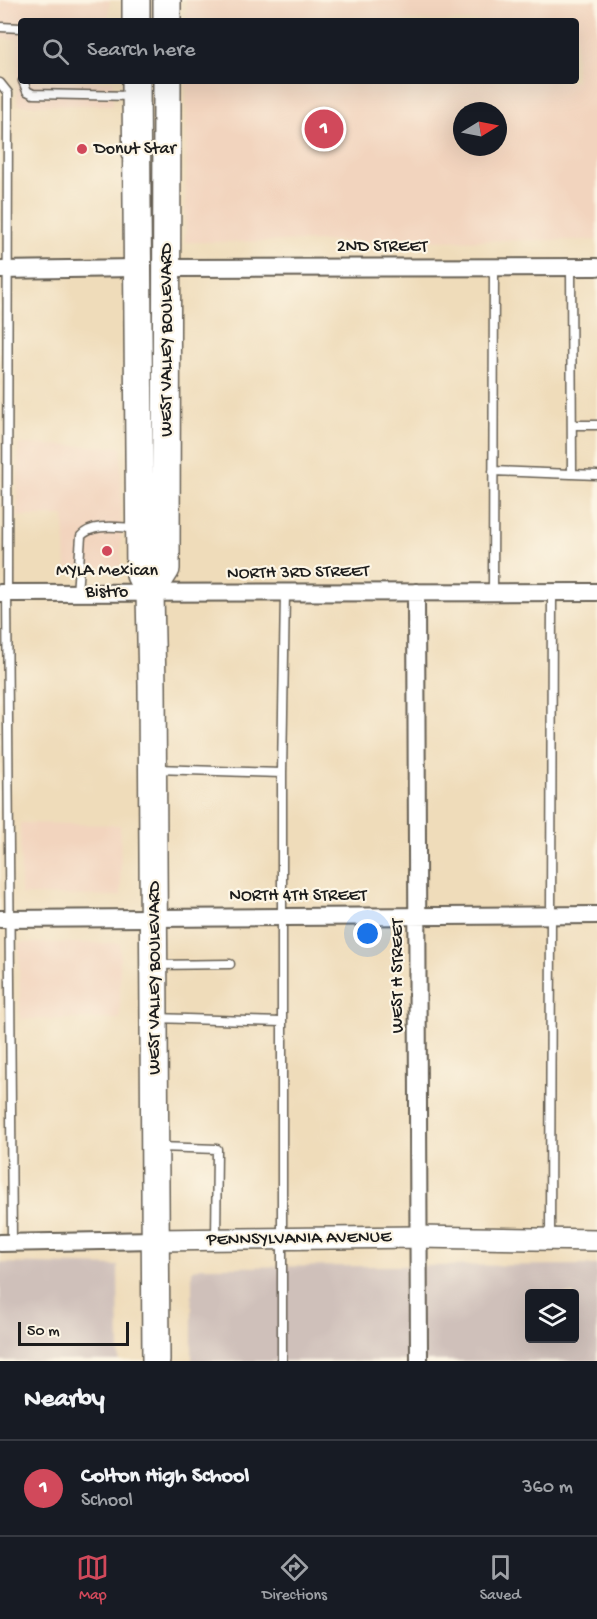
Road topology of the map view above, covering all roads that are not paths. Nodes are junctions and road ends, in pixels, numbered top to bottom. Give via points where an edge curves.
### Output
1 (136, 0) edge
2 (167, 0) edge
3 (136, 18) edge
4 (167, 18) edge
5 (0, 27) edge
6 (18, 28) edge
7 (0, 83) edge
8 (24, 84) edge
9 (167, 84) edge
10 (136, 88) edge
11 (494, 267) junction
12 (571, 267) junction
13 (597, 267) edge
14 (136, 268) junction
15 (167, 268) junction
16 (4, 270) edge
17 (572, 425) junction
18 (597, 425) edge
19 (493, 471) junction
20 (572, 474) junction
21 (597, 475) edge
22 (141, 528) junction
23 (416, 592) junction
24 (493, 592) junction
25 (552, 592) junction
26 (597, 592) edge
27 (4, 593) edge
28 (285, 593) junction
29 (77, 594) junction
30 (150, 594) junction
31 (153, 769) junction
32 (282, 773) junction
33 (282, 915) junction
34 (418, 915) junction
35 (553, 915) junction
36 (597, 915) edge
37 (155, 916) junction
38 (5, 919) edge
39 (230, 964) dead end
40 (155, 965) junction
41 (156, 1018) junction
42 (282, 1022) junction
43 (156, 1147) junction
44 (418, 1237) junction
45 (283, 1239) junction
46 (550, 1239) junction
47 (155, 1240) junction
48 (216, 1240) junction
49 (597, 1240) edge
50 (6, 1242) edge
51 (156, 1361) edge
52 (282, 1361) edge
53 (418, 1361) edge

1 - 3 main road
2 - 4 main road
5 - 6 lane
7 - 16 lane via 8,93
8 - 10 lane via 33,94
9 - 15 main road, WEST VALLEY BOULEVARD
10 - 14 main road, WEST VALLEY BOULEVARD
11 - 12 street, 2ND STREET
11 - 15 street, 2ND STREET
11 - 19 lane
12 - 13 street, 2ND STREET
12 - 17 lane
14 - 16 street
14 - 22 main road, WEST VALLEY BOULEVARD
15 - 30 main road, WEST VALLEY BOULEVARD via 166,568
16 - 27 lane
17 - 18 lane
17 - 20 lane
19 - 20 lane
19 - 24 lane
20 - 21 lane
22 - 29 lane via 96,528 84,532
22 - 30 main road, WEST VALLEY BOULEVARD via 141,575
23 - 24 street, NORTH 3RD STREET
23 - 28 street, NORTH 3RD STREET
23 - 34 street, WEST H STREET
24 - 25 street, NORTH 3RD STREET
25 - 26 street, NORTH 3RD STREET
25 - 35 lane
27 - 29 street, NORTH 3RD STREET
27 - 38 lane
28 - 30 street, NORTH 3RD STREET
28 - 32 lane
29 - 30 street, NORTH 3RD STREET
30 - 31 main road, WEST VALLEY BOULEVARD
31 - 32 lane
31 - 37 main road, WEST VALLEY BOULEVARD
32 - 33 lane
33 - 34 street, NORTH 4TH STREET
33 - 37 street, NORTH 4TH STREET
33 - 42 lane
34 - 35 street, NORTH 4TH STREET
34 - 44 street, WEST H STREET
35 - 36 street, NORTH 4TH STREET
35 - 46 lane
37 - 38 street, NORTH 4TH STREET
37 - 40 main road, WEST VALLEY BOULEVARD
38 - 50 lane
39 - 40 lane
40 - 41 main road, WEST VALLEY BOULEVARD
41 - 42 lane
41 - 43 main road, WEST VALLEY BOULEVARD
42 - 45 lane
43 - 47 main road, WEST VALLEY BOULEVARD
43 - 48 lane via 217,1149
44 - 45 street, PENNSYLVANIA AVENUE
44 - 46 street, PENNSYLVANIA AVENUE
44 - 53 street, WEST H STREET
45 - 48 street, PENNSYLVANIA AVENUE
45 - 52 lane
46 - 49 street, PENNSYLVANIA AVENUE
47 - 48 street, PENNSYLVANIA AVENUE
47 - 50 street, PENNSYLVANIA AVENUE
47 - 51 main road, WEST VALLEY BOULEVARD

